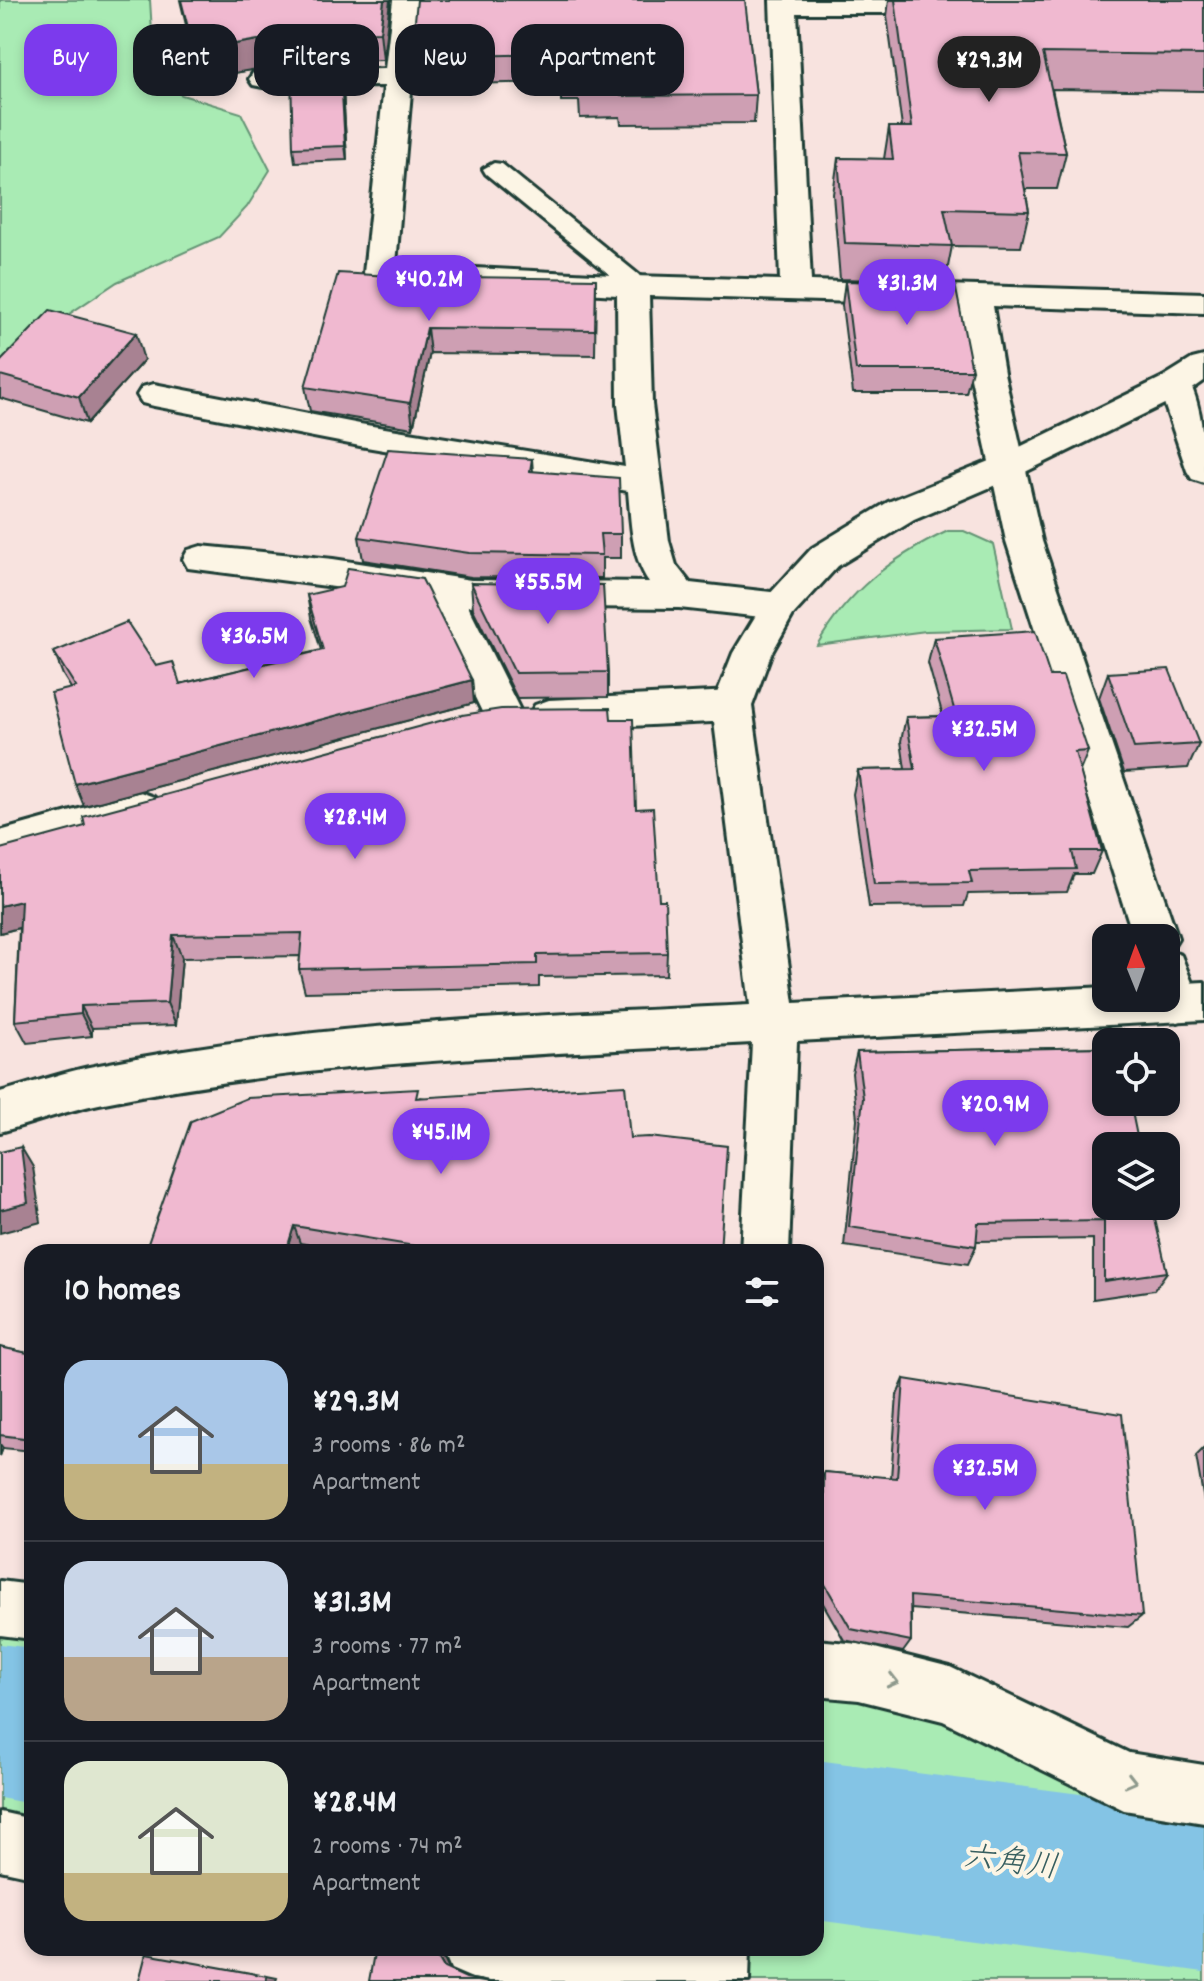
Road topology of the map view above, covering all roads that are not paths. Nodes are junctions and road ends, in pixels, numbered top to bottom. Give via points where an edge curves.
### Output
1 (406, 0) edge
2 (940, 0) edge
3 (784, 2) edge
4 (404, 24) edge
5 (397, 96) edge
6 (494, 169) dead end
7 (633, 286) junction
8 (796, 290) junction
9 (975, 296) junction
10 (1204, 303) edge
11 (1190, 376) edge
12 (154, 395) dead end
13 (1007, 467) junction
14 (1204, 471) edge
15 (643, 482) junction
16 (201, 559) dead end
17 (441, 589) junction
18 (679, 595) junction
19 (780, 606) junction
20 (732, 706) junction
21 (503, 716) junction
22 (464, 722) edge
23 (173, 799) edge
24 (0, 847) edge
25 (1151, 924) edge
26 (1183, 991) edge
27 (775, 1024) junction
28 (0, 1112) edge
29 (765, 1244) edge
30 (0, 1608) edge
31 (24, 1611) edge
32 (824, 1669) edge
33 (1204, 1794) edge
34 (0, 1841) edge
35 (24, 1846) edge
36 (528, 1956) edge
37 (720, 1956) edge
38 (701, 1981) edge
39 (718, 1981) edge

1 - 4 street
2 - 3 street via 941,5
3 - 8 street
5 - 7 street via 380,273
6 - 7 lane
7 - 8 street
7 - 15 street via 635,404
8 - 9 street
9 - 10 street
9 - 13 street
11 - 13 street
11 - 14 street
12 - 15 street
13 - 19 street via 901,511 849,541 825,557
13 - 25 street via 1024,541
15 - 18 street via 659,568
16 - 17 street
17 - 18 street
17 - 21 street
18 - 19 street
19 - 20 street via 752,653
20 - 21 street
20 - 27 street
21 - 22 street
23 - 24 street
26 - 27 street
27 - 28 street via 386,1043 96,1085
27 - 29 street
30 - 31 street
32 -> 33 street via 950,1695 1124,1781
34 - 35 street
36 - 38 street
37 - 39 street

